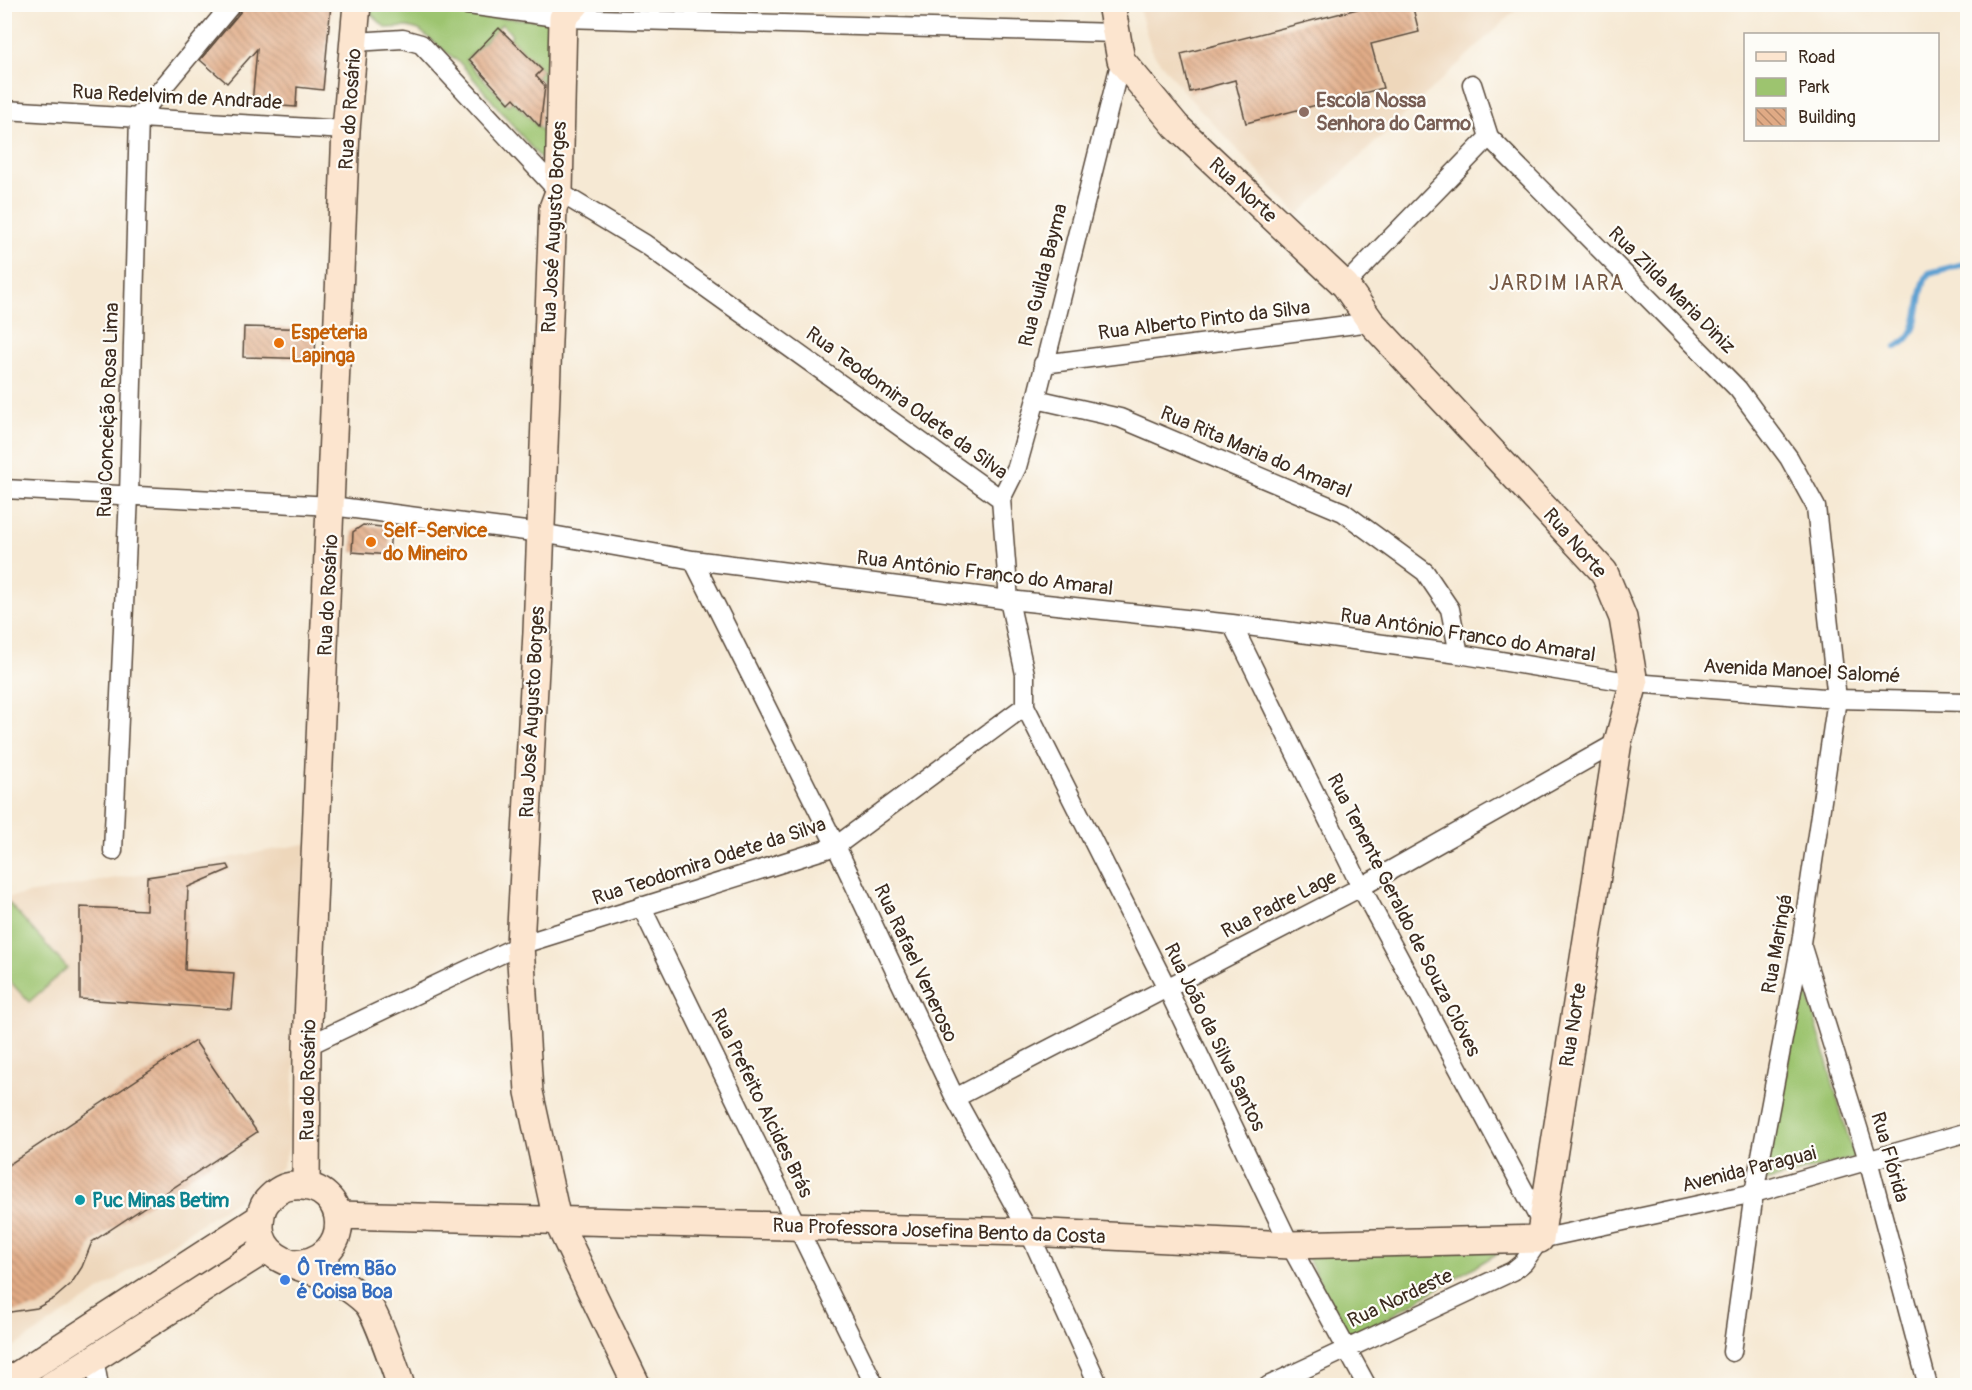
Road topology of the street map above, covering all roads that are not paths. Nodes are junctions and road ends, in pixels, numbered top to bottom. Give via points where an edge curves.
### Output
1 (232, 4) edge
2 (357, 4) edge
3 (461, 4) edge
4 (1112, 4) edge
5 (569, 11) edge
6 (1116, 33) junction
7 (355, 42) junction
8 (1121, 60) junction
9 (1472, 84) dead end
10 (4, 110) edge
11 (139, 116) junction
12 (346, 130) junction
13 (1489, 137) junction
14 (559, 192) junction
15 (1345, 285) junction
16 (1371, 321) junction
17 (1043, 364) junction
18 (1036, 399) junction
19 (4, 489) edge
20 (129, 495) junction
21 (1001, 499) junction
22 (332, 506) junction
23 (541, 533) junction
24 (1819, 542) joint
25 (693, 560) junction
26 (1009, 600) junction
27 (1233, 624) junction
28 (1459, 654) junction
29 (1634, 683) junction
30 (1837, 699) junction
31 (1968, 702) edge
32 (1025, 706) junction
33 (1618, 742) junction
34 (836, 846) junction
35 (113, 851) dead end
36 (1361, 887) junction
37 (641, 906) junction
38 (1801, 943) junction
39 (520, 945) junction
40 (1167, 988) junction
41 (307, 1046) junction
42 (955, 1098) junction
43 (1968, 1132) edge
44 (1868, 1160) junction
45 (306, 1185) junction
46 (1754, 1193) junction
47 (338, 1215) junction
48 (260, 1218) junction
49 (557, 1220) junction
50 (797, 1227) junction
51 (1541, 1231) junction
52 (1029, 1232) junction
53 (1290, 1245) junction
54 (267, 1248) junction
55 (293, 1264) junction
56 (1347, 1348) junction
57 (1732, 1352) dead end
58 (94, 1358) junction
59 (4, 1384) edge
60 (51, 1386) edge
61 (99, 1386) edge
62 (402, 1386) edge
63 (637, 1386) edge
64 (875, 1386) edge
65 (1100, 1386) edge
66 (1268, 1386) edge
67 (1366, 1386) edge
68 (1928, 1386) edge

1 - 11 street
2 - 7 street, Rua do Rosário
3 - 5 street
4 - 6 street, Rua Norte
5 - 6 street
5 - 14 street, Rua José Augusto Borges
6 - 8 street, Rua Norte
7 - 12 street, Rua do Rosário
7 - 14 street, Rua Teodomira Odete da Silva via 403,39 421,44
8 - 15 street, Rua Norte via 1177,128
8 - 17 street, Rua Guilda Bayma
9 - 13 street, Rua Zilda Maria Diniz
10 - 11 street, Rua Redelvim de Andrade
11 - 12 street, Rua Redelvim de Andrade
11 - 20 street, Rua Conceição Rosa Lima
12 - 22 street, Rua do Rosário
13 - 15 street
13 - 24 street, Rua Zilda Maria Diniz via 1738,389 1789,458 1816,507
14 - 21 street, Rua Teodomira Odete da Silva via 645,243
14 - 23 street, Rua José Augusto Borges via 553,207
15 - 16 street, Rua Norte
16 - 17 street, Rua Alberto Pinto da Silva
16 - 29 street, Rua Norte via 1604,572 1623,618
17 - 18 street, Rua Guilda Bayma
18 - 21 street, Rua Guilda Bayma via 1017,467
18 - 28 street, Rua Rita Maria do Amaral via 1120,418 1343,512 1425,572 1450,609
19 - 20 street, Rua Antônio Franco do Amaral
20 - 22 street, Rua Antônio Franco do Amaral
20 - 35 street, Rua Conceição Rosa Lima
21 - 26 street, Rua Teodomira Odete da Silva
22 - 23 street, Rua Antônio Franco do Amaral
22 - 41 street, Rua do Rosário
23 - 25 street, Rua Antônio Franco do Amaral
23 - 39 street, Rua José Augusto Borges
24 - 30 street, Rua Maringá
25 - 26 street, Rua Antônio Franco do Amaral
25 - 34 street, Rua Rafael Veneroso
26 - 27 street, Rua Antônio Franco do Amaral
26 - 32 street, Rua Teodomira Odete da Silva via 1025,674
27 - 28 street, Rua Antônio Franco do Amaral
27 - 36 street, Rua Tenente Geraldo de Souza Clóves
28 - 29 street, Rua Antônio Franco do Amaral
29 - 30 street, Avenida Manoel Salomé
29 - 33 street, Rua Norte
30 - 31 street, Avenida Manoel Salomé
30 - 38 street, Rua Maringá
32 - 34 street, Rua Teodomira Odete da Silva
32 - 40 street, Rua João da Silva Santos
33 - 36 street, Rua Padre Lage
33 - 51 street, Rua Norte
34 - 37 street, Rua Teodomira Odete da Silva
34 - 42 street, Rua Rafael Veneroso
36 - 40 street, Rua Padre Lage
36 - 51 street, Rua Tenente Geraldo de Souza Clóves
37 - 39 street, Rua Teodomira Odete da Silva
37 - 50 street, Rua Prefeito Alcides Brás
38 - 44 street, Rua Flórida
38 - 46 street, Rua Maringá
39 - 41 street, Rua Teodomira Odete da Silva
39 - 49 street, Rua José Augusto Borges via 529,1092
40 - 42 street, Rua Padre Lage
40 - 53 street, Rua João da Silva Santos
41 - 45 street, Rua do Rosário
42 - 52 street, Rua Rafael Veneroso
43 - 44 street, Avenida Paraguai
44 - 46 street, Avenida Paraguai
44 - 68 street, Rua Flórida
45 - 47 street via 332,1201
45 - 48 street via 276,1192 265,1203
46 - 51 street, Avenida Paraguai
46 - 57 street, Rua Maringá
47 - 49 street, Rua Professora Josefina Bento da Costa
47 - 55 street via 339,1231 333,1246 322,1257
48 - 54 street via 260,1234
48 - 59 street
49 - 50 street, Rua Professora Josefina Bento da Costa
49 - 63 street, Rua José Augusto Borges
50 - 52 street, Rua Professora Josefina Bento da Costa
50 - 64 street, Rua Prefeito Alcides Brás
51 - 53 street, Rua Professora Josefina Bento da Costa
51 - 56 street, Rua Nordeste via 1524,1262 1513,1271
52 - 53 street, Rua Professora Josefina Bento da Costa
52 - 65 street, Rua Rafael Veneroso
53 - 56 street, Rua João da Silva Santos
54 - 55 street
54 - 58 street
55 - 62 street via 340,1282 368,1303
56 - 66 street, Rua Nordeste
56 - 67 street, Rua João da Silva Santos
58 - 60 street
58 - 61 street

